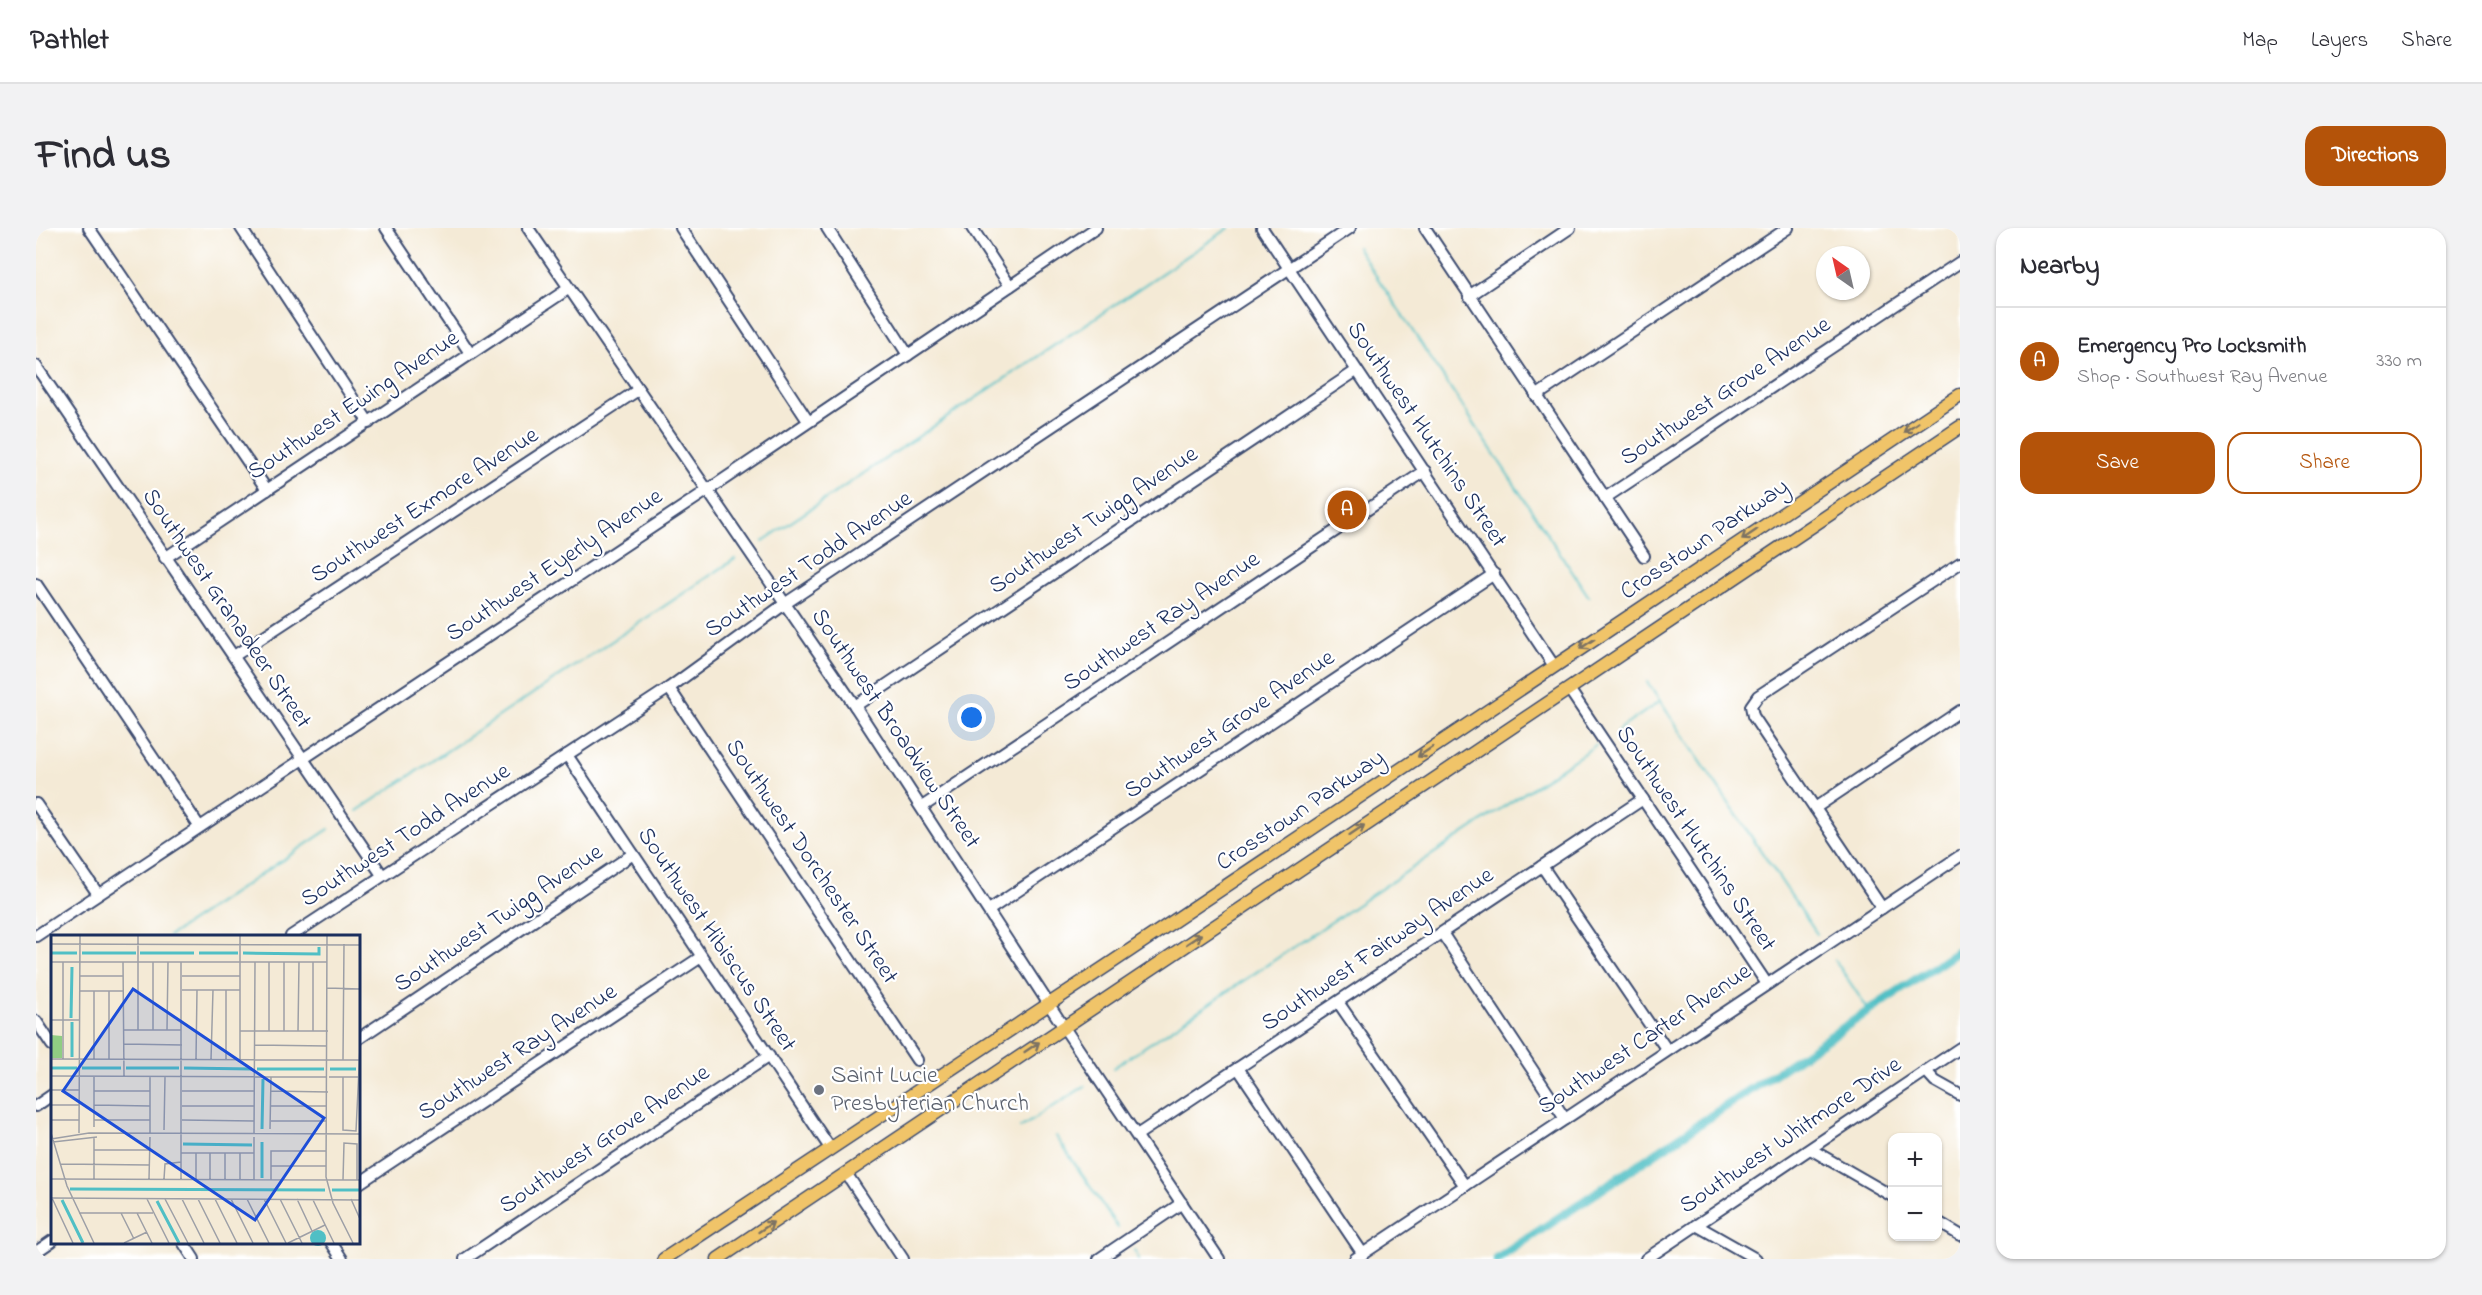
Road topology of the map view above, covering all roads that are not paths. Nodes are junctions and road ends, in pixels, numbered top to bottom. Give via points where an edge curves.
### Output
1 (89, 228) edge
2 (241, 228) edge
3 (386, 228) edge
4 (528, 228) edge
5 (681, 228) edge
6 (827, 228) edge
7 (972, 228) edge
8 (1096, 228) edge
9 (1262, 228) edge
10 (1350, 228) edge
11 (1425, 228) edge
12 (1570, 228) edge
13 (1788, 228) edge
14 (1960, 262) edge
15 (1289, 268) junction
16 (1010, 286) junction
17 (568, 289) junction
18 (1469, 296) junction
19 (470, 353) junction
20 (908, 355) junction
21 (36, 366) edge
22 (1356, 371) junction
23 (638, 390) junction
24 (1960, 394) edge
25 (1536, 396) junction
26 (808, 421) junction
27 (369, 423) junction
28 (1960, 427) edge
29 (1425, 471) junction
30 (267, 490) junction
31 (708, 490) junction
32 (1605, 498) junction
33 (1644, 556) dead end
34 (165, 558) junction
35 (1960, 563) edge
36 (1494, 574) junction
37 (36, 584) edge
38 (786, 603) junction
39 (234, 656) junction
40 (1554, 666) junction
41 (669, 688) junction
42 (1569, 689) junction
43 (855, 706) junction
44 (1960, 711) edge
45 (567, 755) junction
46 (303, 759) junction
47 (1643, 799) junction
48 (36, 804) edge
49 (922, 807) junction
50 (1815, 808) junction
51 (199, 826) junction
52 (633, 854) junction
53 (1960, 856) edge
54 (1542, 866) junction
55 (382, 875) junction
56 (98, 894) junction
57 (1882, 908) junction
58 (989, 910) junction
59 (1442, 933) junction
60 (292, 935) edge
61 (36, 936) edge
62 (701, 957) junction
63 (1767, 984) junction
64 (1338, 1002) junction
65 (1049, 1004) junction
66 (36, 1021) edge
67 (1063, 1026) junction
68 (360, 1038) edge
69 (51, 1044) edge
70 (1960, 1048) edge
71 (1667, 1050) junction
72 (768, 1056) junction
73 (916, 1060) dead end
74 (1238, 1068) junction
75 (1926, 1071) junction
76 (1960, 1095) edge
77 (51, 1096) edge
78 (36, 1106) edge
79 (1565, 1119) junction
80 (1137, 1136) junction
81 (830, 1148) junction
82 (1812, 1150) junction
83 (846, 1173) junction
84 (360, 1183) edge
85 (1465, 1186) junction
86 (1888, 1193) edge
87 (1182, 1203) junction
88 (1942, 1224) edge
89 (1696, 1225) junction
90 (1960, 1235) edge
91 (51, 1242) edge
92 (184, 1244) edge
93 (332, 1244) edge
94 (36, 1252) edge
95 (1359, 1256) edge
96 (194, 1259) edge
97 (342, 1259) edge
98 (465, 1259) edge
99 (664, 1259) edge
100 (718, 1259) edge
101 (903, 1259) edge
102 (1099, 1259) edge
103 (1220, 1259) edge
104 (1646, 1259) edge
105 (1756, 1259) edge

1 - 30 street
2 - 27 street
3 - 19 street
4 - 17 street, Southwest Broadview Street
5 - 26 street
6 - 20 street
7 - 16 street
8 - 16 street, Southwest Eyerly Avenue
9 - 15 street, Southwest Hutchins Street
10 - 15 street, Southwest Todd Avenue
11 - 18 street
12 - 18 street
13 - 25 street
14 - 32 street, Southwest Grove Avenue
15 - 22 street, Southwest Hutchins Street
15 - 38 street, Southwest Todd Avenue
16 - 20 street, Southwest Eyerly Avenue
17 - 19 street, Southwest Ewing Avenue
17 - 23 street, Southwest Broadview Street
18 - 25 street
19 - 27 street, Southwest Ewing Avenue
20 - 26 street, Southwest Eyerly Avenue
21 - 34 street, Southwest Granadeer Street
22 - 29 street, Southwest Hutchins Street
22 - 43 street, Southwest Twigg Avenue
23 - 31 street, Southwest Broadview Street
23 - 39 street, Southwest Exmore Avenue
24 -> 40 main road, Crosstown Parkway
25 - 32 street
26 - 31 street, Southwest Eyerly Avenue
27 - 30 street, Southwest Ewing Avenue
28 - 42 main road, Crosstown Parkway
29 - 36 street, Southwest Hutchins Street
29 - 49 street, Southwest Ray Avenue
30 - 34 street, Southwest Ewing Avenue
31 - 38 street, Southwest Broadview Street
31 - 46 street, Southwest Eyerly Avenue
32 - 33 street
34 - 39 street, Southwest Granadeer Street
35 - 50 street via 1758,696 1752,706 1753,716
36 - 40 street, Southwest Hutchins Street
36 - 58 street, Southwest Grove Avenue
37 - 51 street
38 - 41 street, Southwest Todd Avenue
38 - 43 street, Southwest Broadview Street
39 - 46 street, Southwest Granadeer Street
40 -> 65 main road, Crosstown Parkway
41 - 45 street, Southwest Todd Avenue
41 - 73 street, Southwest Dorchester Street
42 - 47 street, Southwest Hutchins Street
67 -> 42 main road, Crosstown Parkway
43 - 49 street, Southwest Broadview Street
44 - 50 street
45 - 52 street, Southwest Hibiscus Street
45 - 55 street, Southwest Todd Avenue
46 - 51 street, Southwest Eyerly Avenue
46 - 55 street, Southwest Granadeer Street
47 - 54 street, Southwest Fairway Avenue
47 - 63 street, Southwest Hutchins Street
48 - 56 street
49 - 58 street, Southwest Broadview Street
50 - 57 street
51 - 56 street, Southwest Eyerly Avenue
52 - 62 street, Southwest Hibiscus Street
52 - 68 street, Southwest Twigg Avenue
53 - 57 street, Southwest Carter Avenue
54 - 59 street, Southwest Fairway Avenue
54 - 71 street
55 - 60 street, Southwest Todd Avenue
56 - 61 street, Southwest Eyerly Avenue
57 - 63 street, Southwest Carter Avenue
58 - 65 street, Southwest Broadview Street
59 - 64 street, Southwest Fairway Avenue
59 - 79 street
62 - 72 street, Southwest Hibiscus Street
62 - 84 street, Southwest Ray Avenue
63 - 71 street, Southwest Carter Avenue
64 - 74 street, Southwest Fairway Avenue
64 - 85 street
65 - 67 street, Southwest Broadview Street
65 - 81 main road, Crosstown Parkway
66 - 69 street
67 - 80 street, Southwest Broadview Street
83 -> 67 main road, Crosstown Parkway
70 - 75 street, Southwest Whitmore Drive
71 - 79 street, Southwest Carter Avenue
72 - 81 street, Southwest Hibiscus Street
72 - 98 street, Southwest Grove Avenue
74 - 80 street, Southwest Fairway Avenue
74 - 95 street
75 - 76 street
75 - 82 street, Southwest Whitmore Drive
77 - 78 street
79 - 85 street, Southwest Carter Avenue
80 - 87 street, Southwest Broadview Street
81 - 99 main road, Crosstown Parkway
82 - 86 street
82 - 89 street, Southwest Whitmore Drive
100 -> 83 main road, Crosstown Parkway
83 - 101 street
85 - 95 street, Southwest Carter Avenue
87 - 102 street
87 - 103 street, Southwest Broadview Street
88 - 90 street
89 - 104 street, Southwest Whitmore Drive
89 - 105 street
91 - 94 street
92 - 96 street
93 - 97 street

